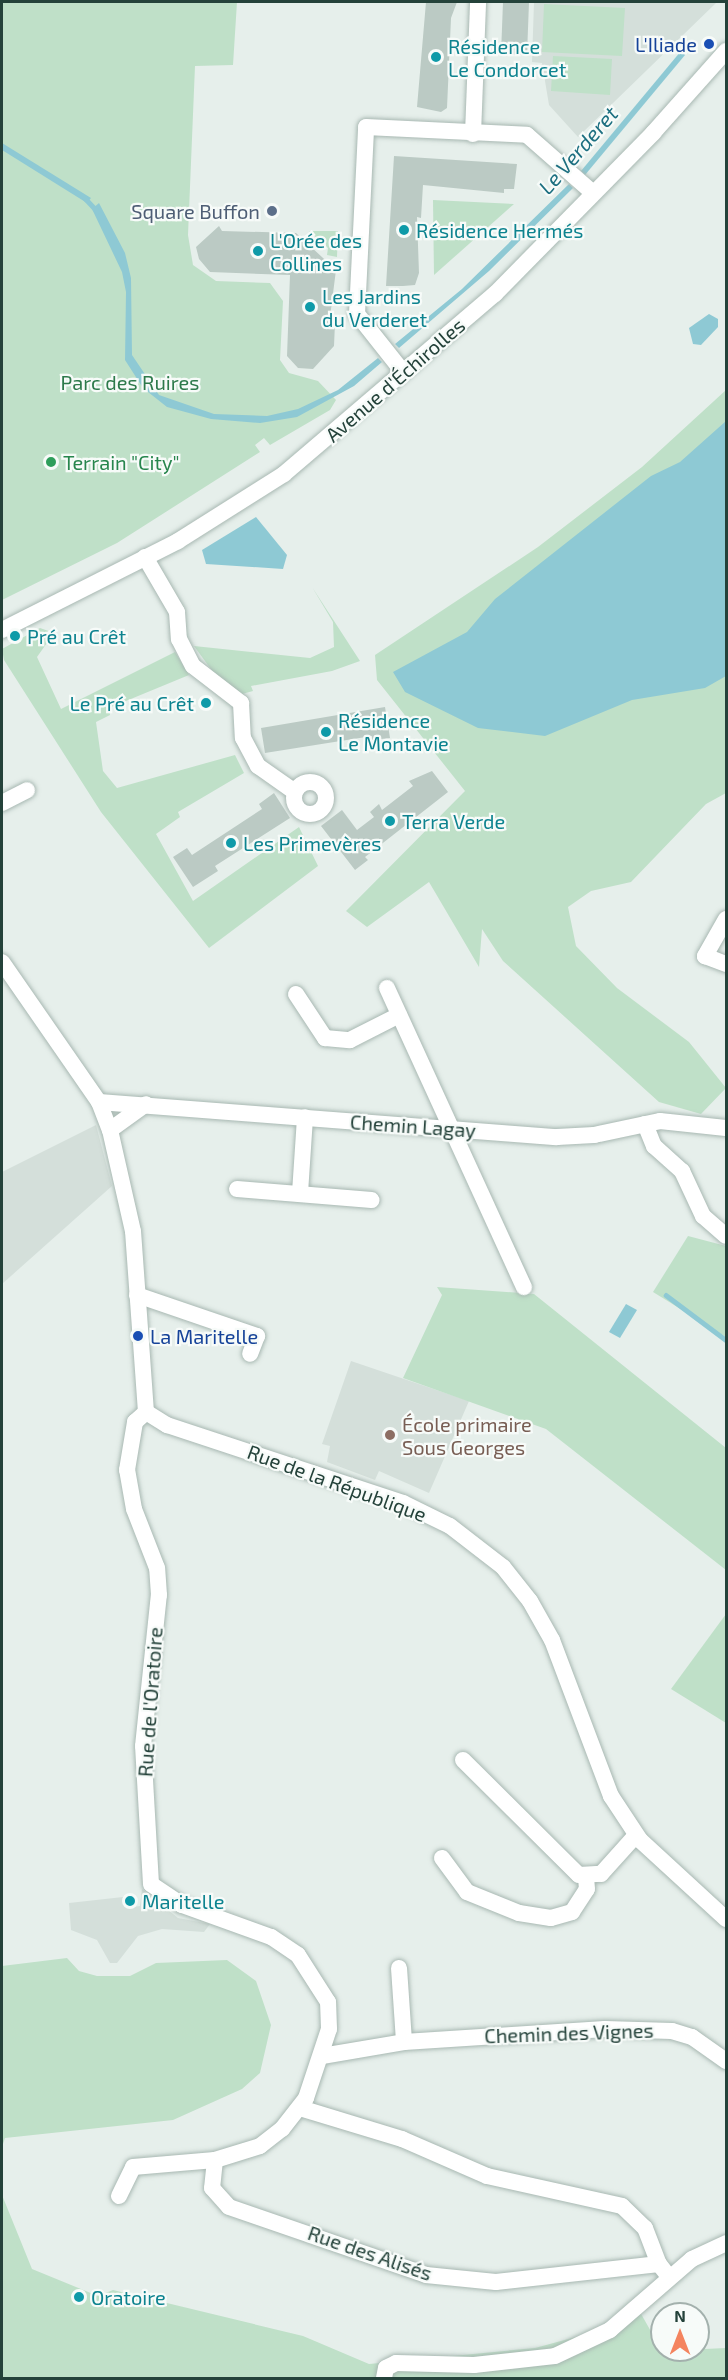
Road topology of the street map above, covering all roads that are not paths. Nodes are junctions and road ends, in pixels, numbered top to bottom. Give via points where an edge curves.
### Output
1 (478, 2) edge
2 (726, 51) edge
3 (473, 134) junction
4 (590, 190) junction
5 (399, 366) junction
6 (146, 557) junction
7 (2, 630) edge
8 (27, 790) dead end
9 (295, 792) dead end
10 (2, 804) edge
11 (726, 919) edge
12 (2, 962) edge
13 (726, 964) edge
14 (387, 988) dead end
15 (296, 994) dead end
16 (399, 1015) junction
17 (99, 1102) junction
18 (146, 1104) junction
19 (305, 1117) junction
20 (645, 1124) junction
21 (450, 1128) junction
22 (726, 1128) edge
23 (110, 1130) junction
24 (237, 1189) dead end
25 (300, 1193) junction
26 (372, 1200) dead end
27 (726, 1236) edge
28 (524, 1287) dead end
29 (137, 1295) junction
30 (250, 1354) dead end
31 (146, 1412) junction
32 (463, 1760) dead end
33 (636, 1835) junction
34 (442, 1858) dead end
35 (586, 1878) junction
36 (726, 1919) edge
37 (399, 1968) dead end
38 (404, 2042) junction
39 (322, 2056) junction
40 (725, 2057) edge
41 (300, 2108) junction
42 (215, 2160) junction
43 (119, 2196) dead end
44 (726, 2243) edge
45 (664, 2271) junction
46 (384, 2379) edge

1 - 3 street
2 - 4 street, Avenue d'Échirolles
3 - 4 street via 527,135
3 - 5 street via 366,127 357,314
4 - 5 street, Avenue d'Échirolles via 495,294
5 - 6 street, Avenue d'Échirolles via 284,474
6 - 7 street, Avenue d'Échirolles
6 - 9 street via 177,612 179,639 193,666 241,703 243,738 258,766
8 - 10 street
11 - 13 street via 705,956
12 - 17 street
14 - 16 street
15 - 16 street via 325,1038 350,1040
16 - 21 street
17 - 18 street, Chemin Lagay
17 - 23 street
18 - 19 street, Chemin Lagay
18 - 23 street
19 - 21 street, Chemin Lagay
19 - 25 street
20 - 21 street, Chemin Lagay via 557,1137
20 - 22 street, Chemin Lagay via 690,1122
20 - 27 street via 654,1146 682,1172 703,1216
21 - 28 street
23 - 29 street via 130,1208
24 - 25 street
25 - 26 street
29 - 30 street via 257,1336
29 - 31 street
31 - 33 street, Rue de la République via 167,1425 403,1503 450,1526 503,1567 530,1601 552,1640 611,1796
31 - 39 street, Rue de l'Oratoire via 135,1422 127,1470 134,1509 157,1568 159,1595 143,1746 151,1884 182,1905 271,1937 298,1955 328,2002 329,2030
32 - 35 street
33 - 35 street via 601,1874
33 - 36 street, Rue de la République
34 - 35 street via 467,1892 519,1913 550,1918 572,1912 587,1889
37 - 38 street
38 - 39 street, Chemin des Vignes
38 - 40 street, Chemin des Vignes via 574,2030 672,2031
39 - 41 street, Rue de l'Oratoire
41 - 42 street, Rue de l'Oratoire via 260,2146
41 - 45 street via 402,2139 487,2176 622,2206 645,2228
42 - 43 street, Rue de l'Oratoire via 133,2167
42 - 45 street, Rue des Alisés via 212,2188 229,2207 426,2275 496,2282
44 - 45 street
45 - 46 street via 610,2330 555,2356 474,2365 396,2363 386,2368

